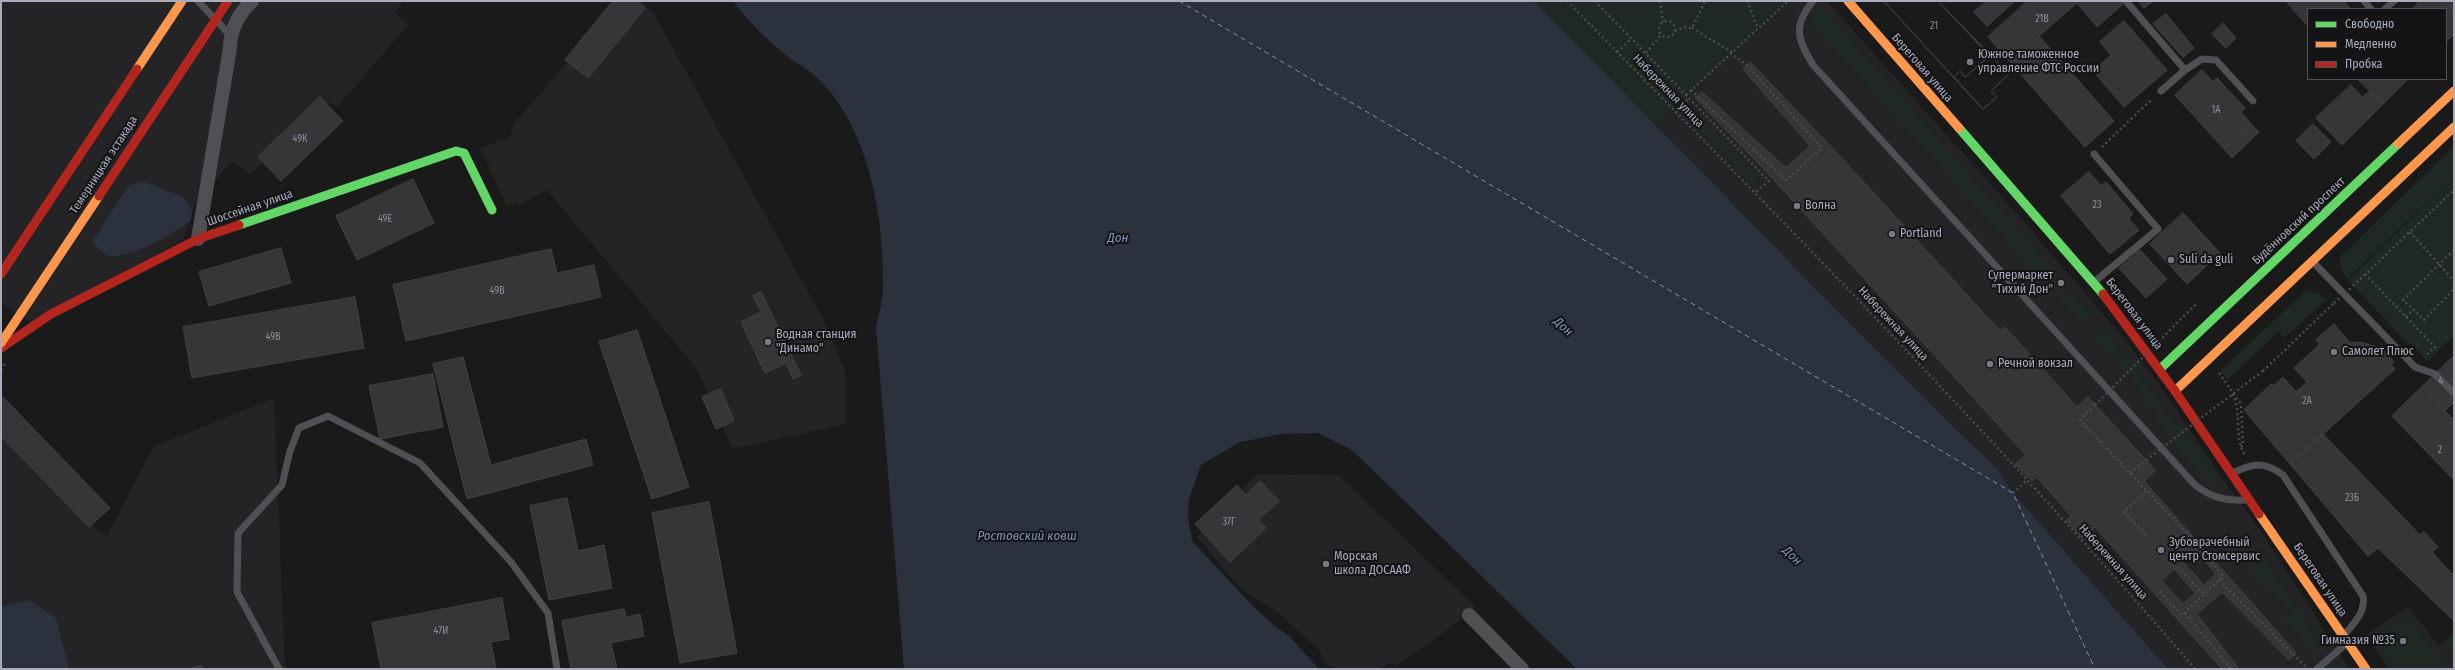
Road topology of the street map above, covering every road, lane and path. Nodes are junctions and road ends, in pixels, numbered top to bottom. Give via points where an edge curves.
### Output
1 (182, 1) edge
2 (198, 1) edge
3 (228, 1) edge
4 (252, 1) edge
5 (1567, 1) edge
6 (1595, 1) edge
7 (1660, 1) edge
8 (1705, 1) edge
9 (1747, 1) edge
10 (1788, 1) edge
11 (1813, 1) edge
12 (1848, 1) edge
13 (2126, 1) edge
14 (2394, 1) edge
15 (2386, 8) edge
16 (1663, 22) junction
17 (1692, 28) junction
18 (1758, 29) junction
19 (1675, 32) junction
20 (230, 35) junction
21 (1660, 35) junction
22 (1632, 38) junction
23 (1617, 52) junction
24 (1646, 53) junction
25 (1732, 53) junction
26 (2185, 70) junction
27 (1691, 90) junction
28 (2161, 91) dead end
29 (2454, 91) edge
30 (1686, 95) junction
31 (1689, 98) junction
32 (2253, 101) dead end
33 (2144, 108) dead end
34 (1676, 112) junction
35 (2454, 127) edge
36 (2094, 154) joint
37 (2454, 190) edge
38 (1754, 193) junction
39 (492, 210) dead end
40 (2410, 232) junction
41 (198, 239) junction
42 (2454, 250) edge
43 (2311, 260) junction
44 (2438, 264) junction
45 (1, 274) edge
46 (2365, 274) junction
47 (2454, 281) edge
48 (2094, 282) junction
49 (2454, 289) edge
50 (2196, 303) dead end
51 (2413, 310) junction
52 (2406, 317) junction
53 (1, 343) edge
54 (1, 348) edge
55 (2415, 367) junction
56 (2221, 368) dead end
57 (2160, 369) junction
58 (2175, 391) junction
59 (2454, 393) edge
60 (2232, 394) junction
61 (2130, 473) junction
62 (2233, 473) junction
63 (2027, 480) junction
64 (2146, 491) junction
65 (2014, 493) dead end
66 (2251, 500) junction
67 (2146, 534) dead end
68 (2178, 566) dead end
69 (2219, 580) junction
70 (2157, 589) dead end
71 (2204, 594) junction
72 (2185, 613) junction
73 (1469, 615) dead end
74 (2345, 639) junction
75 (279, 669) edge
76 (557, 669) edge
77 (1522, 669) edge
78 (2195, 669) edge
79 (2231, 669) edge
80 (2308, 669) edge
81 (2317, 669) edge
82 (2366, 669) edge

1 - 45 main road
2 - 20 lane
3 - 53 main road, Темерницкая эстакада, bridge
4 - 20 street via 243,9
5 - 23 path, Набережная улица
6 - 22 path
7 - 16 path
8 - 17 path
9 - 18 path
10 - 18 path
11 - 66 lane via 1805,11 1798,30 1801,46 1813,65 2195,485 2209,496
12 - 48 main road, Береговая улица
13 - 26 lane
14 - 15 lane
16 - 19 path via 1670,22
16 - 21 path via 1658,28
17 - 19 path via 1683,27
17 - 25 path
18 - 25 path
19 - 21 path via 1667,38
20 - 41 street via 230,48
21 - 24 path
22 - 23 path
22 - 24 path
23 - 34 path, Набережная улица
24 - 30 path
25 - 27 path
25 - 27 path via 1747,65 1822,148 1786,180
26 - 28 lane
26 - 32 lane via 2202,59 2216,60
27 - 30 path
29 - 57 main road, Будённовский проспект
30 - 31 path
31 - 34 path
31 - 38 path via 1769,181
33 - 36 path
34 - 38 path, Набережная улица
35 - 43 main road
36 - 48 lane via 2158,229
37 - 40 path
38 - 63 path, Набережная улица via 1774,210
39 - 41 main road, Шоссейная улица via 464,153 456,151
40 - 44 path
40 - 46 path
41 - 54 main road, Шоссейная улица via 51,314
42 - 44 path
43 - 55 lane
43 - 58 main road
44 - 47 path
44 - 51 path via 2403,300
46 - 52 path
46 - 60 path, bridge via 2263,371
48 - 57 main road, Береговая улица
49 - 51 path via 2424,320
50 - 61 path, bridge via 2080,420
51 - 52 path
52 - 55 path via 2435,347
55 - 59 lane via 2435,374
56 - 60 path via 2219,372 2222,378 2241,404 2243,446 2240,447 2237,404
57 - 58 main road, Береговая улица
58 - 62 main road, Береговая улица
60 - 61 path, bridge
61 - 64 path
62 - 66 main road, Береговая улица
62 - 74 lane via 2251,464 2263,465 2284,475 2363,596 2362,609
63 - 65 path
63 - 78 path, Набережная улица
64 - 67 path via 2124,512
64 - 69 path via 2196,543 2223,576
66 - 74 main road, Береговая улица
68 - 71 path
69 - 71 path
69 - 80 path
70 - 72 path via 2182,615
71 - 72 path
72 - 79 path
73 - 77 street
74 - 81 lane
74 - 82 main road, Береговая улица
75 - 76 lane via 238,592 238,533 282,485 290,451 299,428 328,416 420,463 511,562 548,613

